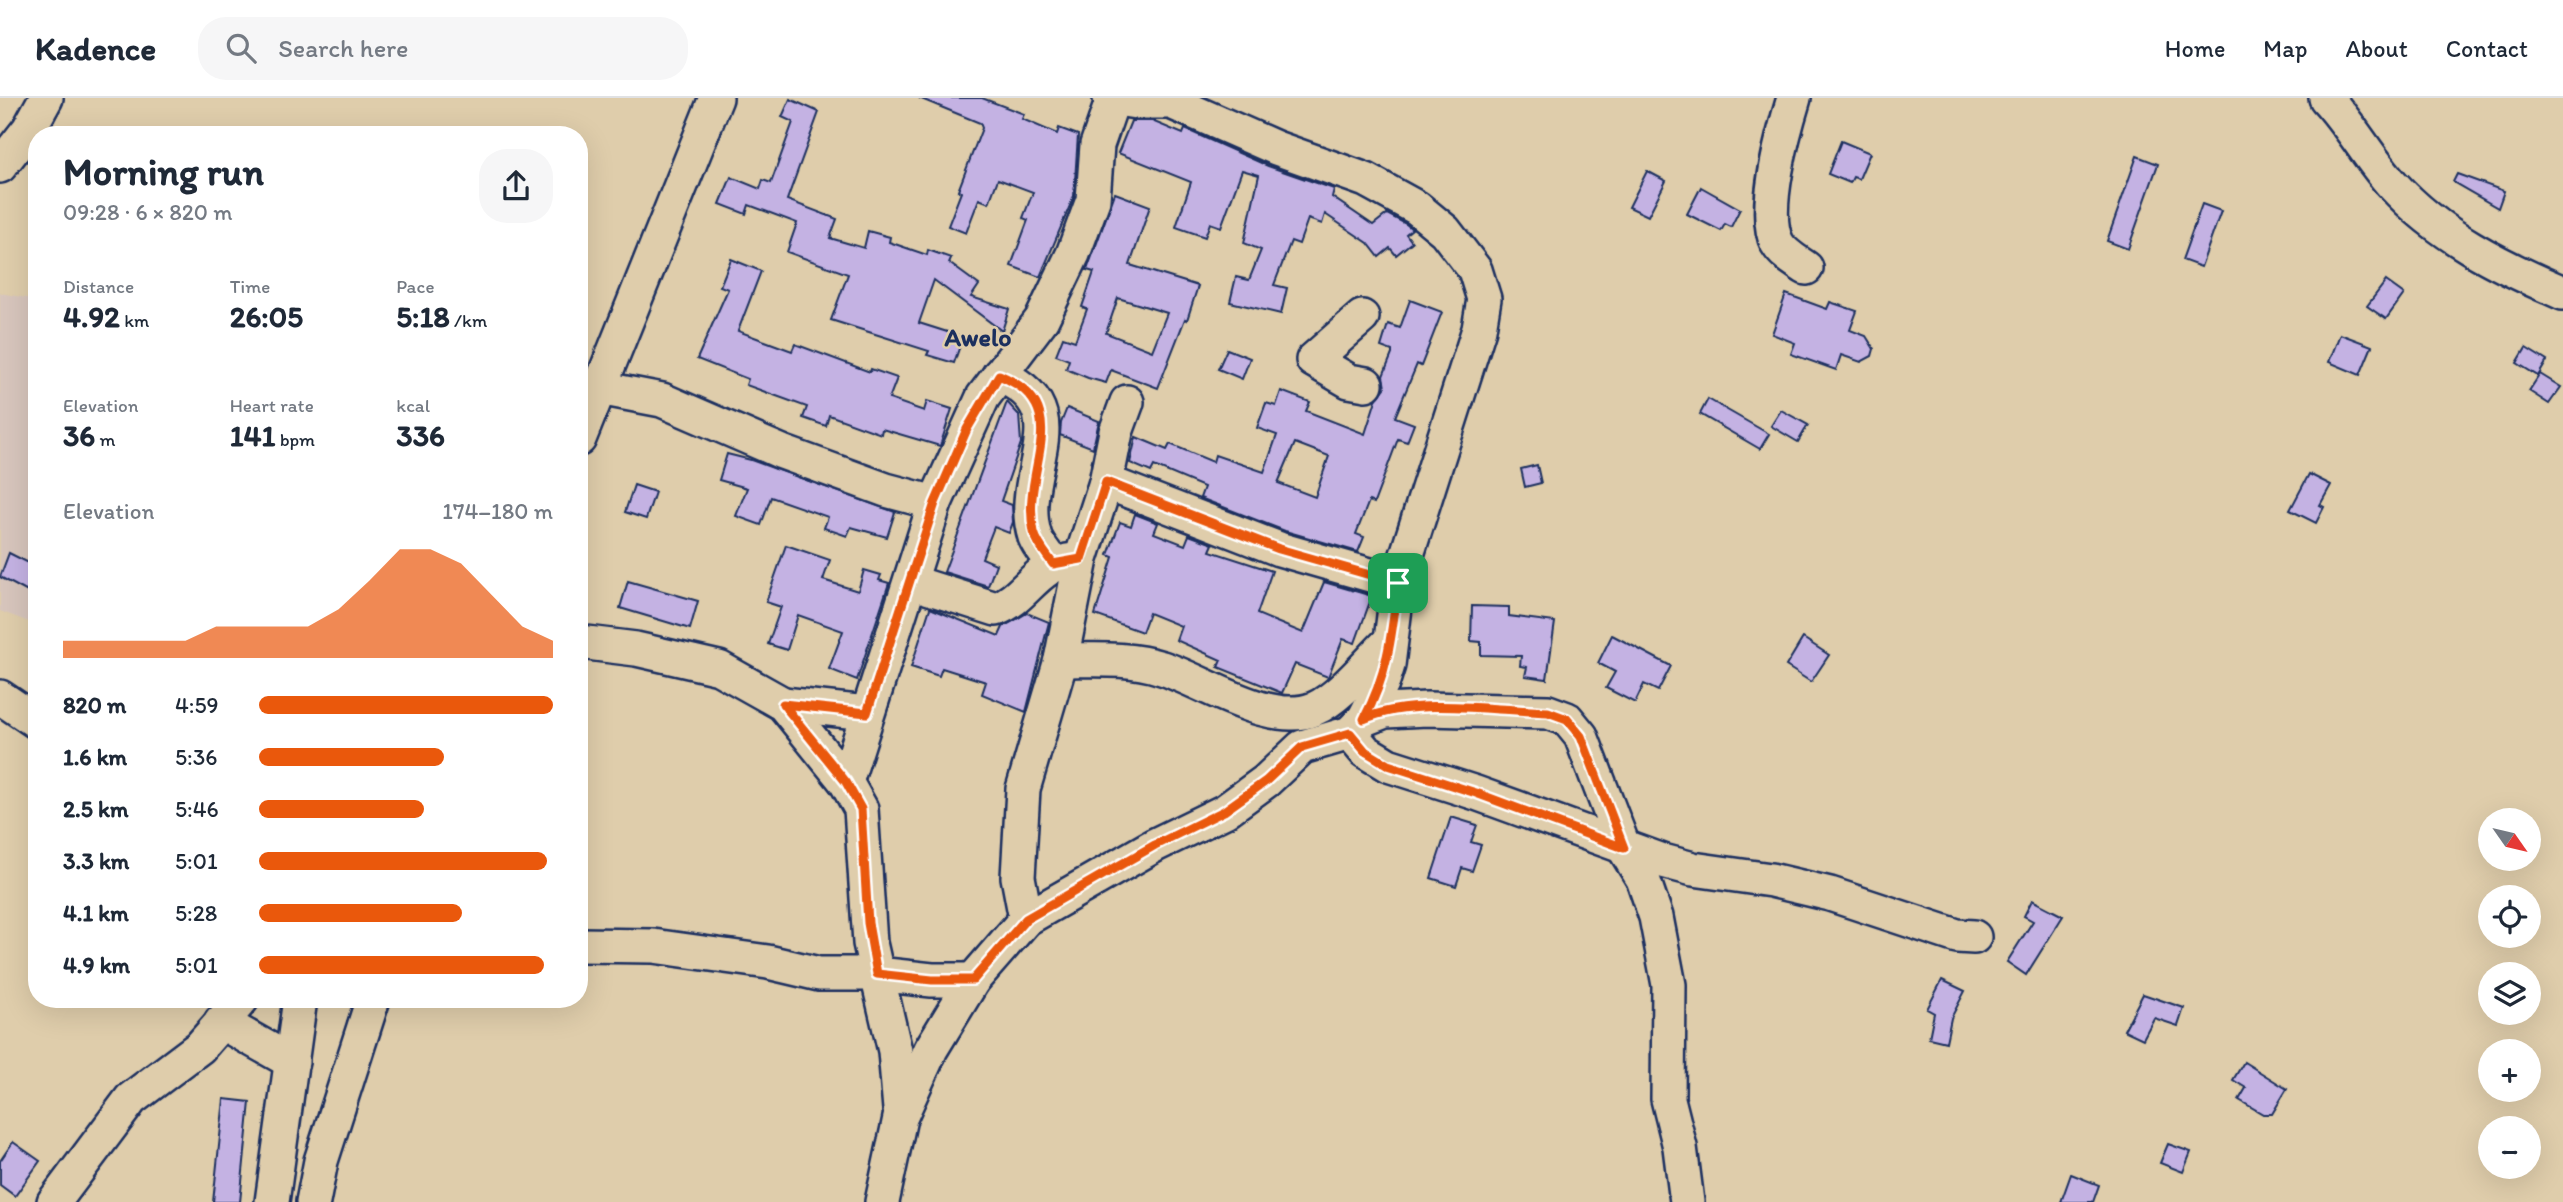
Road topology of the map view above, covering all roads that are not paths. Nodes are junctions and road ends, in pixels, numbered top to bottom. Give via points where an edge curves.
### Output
1 (46, 98) edge
2 (716, 98) edge
3 (1794, 98) edge
4 (2326, 98) edge
5 (1112, 99) edge
6 (31, 126) edge
7 (28, 130) edge
8 (0, 166) edge
9 (1805, 268) dead end
10 (2563, 293) edge
11 (1362, 317) dead end
12 (999, 375) junction
13 (1366, 384) dead end
14 (599, 388) junction
15 (1127, 402) dead end
16 (588, 416) edge
17 (1106, 482) junction
18 (935, 503) junction
19 (1067, 561) junction
20 (911, 582) junction
21 (1398, 583) junction
22 (1390, 641) junction
23 (588, 643) edge
24 (1061, 660) junction
25 (0, 697) edge
26 (783, 704) junction
27 (867, 713) junction
28 (28, 716) edge
29 (1357, 726) junction
30 (846, 782) junction
31 (1624, 848) junction
32 (1026, 919) junction
33 (1974, 937) dead end
34 (588, 945) edge
35 (877, 974) junction
36 (973, 980) junction
37 (299, 1008) edge
38 (370, 1008) edge
39 (232, 1011) edge
40 (292, 1062) junction
41 (900, 1118) junction
42 (54, 1202) edge
43 (272, 1202) edge
44 (313, 1202) edge
45 (882, 1202) edge
46 (1688, 1202) edge

1 - 6 street
2 - 14 street
3 - 9 street via 1779,146 1774,231 1780,247
4 - 10 street via 2390,182 2422,214 2469,247
5 - 12 street via 1097,145 1093,200 1083,231 1042,319
5 - 21 street via 1171,102 1276,148 1366,180 1430,217 1475,270 1484,299 1474,354
7 - 8 street
11 - 13 street via 1314,360 1349,381
12 - 18 street via 967,429
12 - 19 street via 1037,400 1043,433 1030,501 1036,540
14 - 16 street
14 - 18 street via 662,400 782,452
15 - 17 street
17 - 19 street
17 - 21 street via 1279,549
18 - 20 street
19 - 20 street via 996,609
19 - 24 street
20 - 27 street
21 - 22 street
22 - 24 street via 1322,705 1300,712 1250,704 1161,667 1128,660
22 - 29 street via 1382,684
23 - 26 street via 719,668
24 - 32 street via 1020,803 1018,877
25 - 28 street
26 - 27 street
26 - 30 street
27 - 30 street
29 - 31 street via 1365,751 1388,765
29 - 31 street via 1385,711 1548,712 1562,716 1581,736
29 - 32 street via 1302,747 1259,787 1224,811
30 - 35 street via 861,809 869,933
31 - 33 street via 1693,869 1830,894 1957,936
31 - 46 street via 1653,904 1669,985 1667,1088
32 - 36 street
34 - 35 street via 653,946 819,974
35 - 36 street
35 - 41 street via 895,1051
36 - 41 street via 932,1049
37 - 40 street
38 - 44 street via 321,1161
39 - 40 street
39 - 42 street via 200,1047 131,1099
40 - 43 street
41 - 45 street

